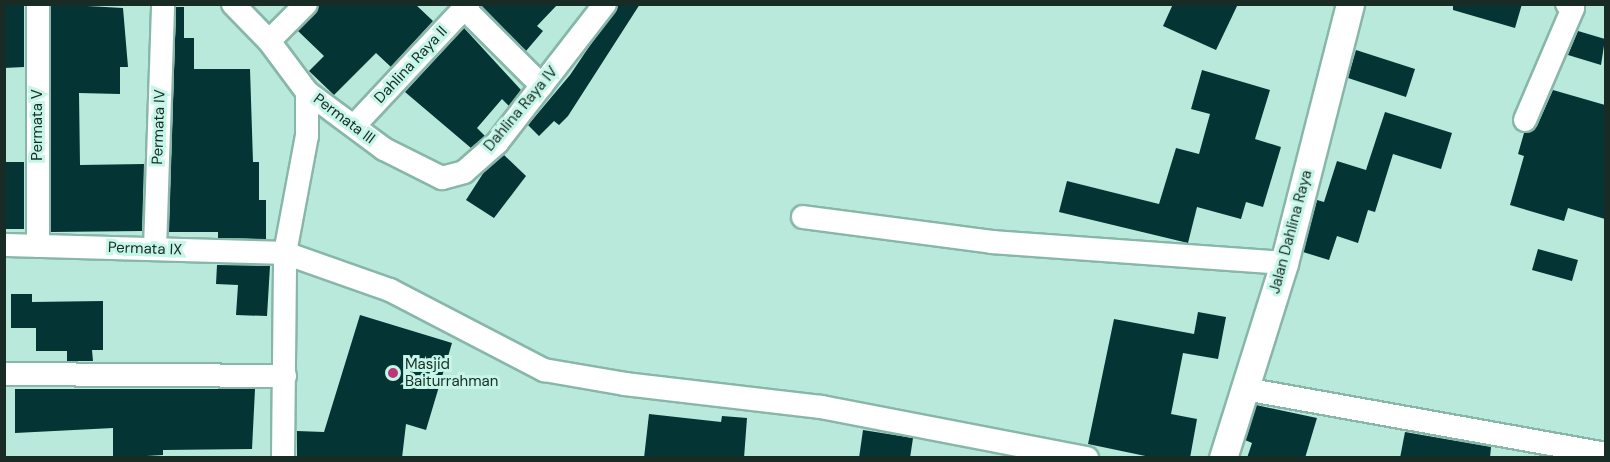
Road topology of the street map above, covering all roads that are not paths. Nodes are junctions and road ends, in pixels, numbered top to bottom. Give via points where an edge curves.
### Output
1 (38, 4) edge
2 (163, 4) edge
3 (233, 4) edge
4 (306, 4) edge
5 (605, 4) edge
6 (1350, 4) edge
7 (466, 6) edge
8 (1572, 6) edge
9 (269, 41) junction
10 (542, 86) junction
11 (307, 92) junction
12 (1525, 120) dead end
13 (354, 126) junction
14 (418, 169) joint
15 (803, 217) dead end
16 (4, 245) edge
17 (38, 246) junction
18 (155, 249) junction
19 (285, 253) junction
20 (1284, 263) junction
21 (4, 374) edge
22 (285, 376) junction
23 (1245, 388) junction
24 (1605, 454) edge
25 (283, 458) edge
26 (1087, 458) edge
27 (1223, 458) edge

1 - 17 street, Permata V
2 - 18 street, Permata IV
3 - 9 street, Permata III
4 - 9 street
5 - 10 street, Dahlina Raya IV
6 - 20 street, Jalan Dahlina Raya
7 - 10 street
7 - 13 street, Dahlina Raya II
8 - 12 street
9 - 11 street, Permata III
10 - 14 street, Dahlina Raya IV via 497,143 464,172 442,178
11 - 13 street, Permata III
11 - 19 street via 307,136
13 - 14 street, Permata III
15 - 20 street via 992,242
16 - 17 street, Permata IX
17 - 18 street, Permata IX
18 - 19 street, Permata IX
19 - 22 street
19 - 26 street, Permata IX via 390,290 544,370 625,384 821,407
20 - 23 street, Jalan Dahlina Raya
21 - 22 street
22 - 25 street
23 - 24 street
23 - 27 street, Jalan Dahlina Raya

